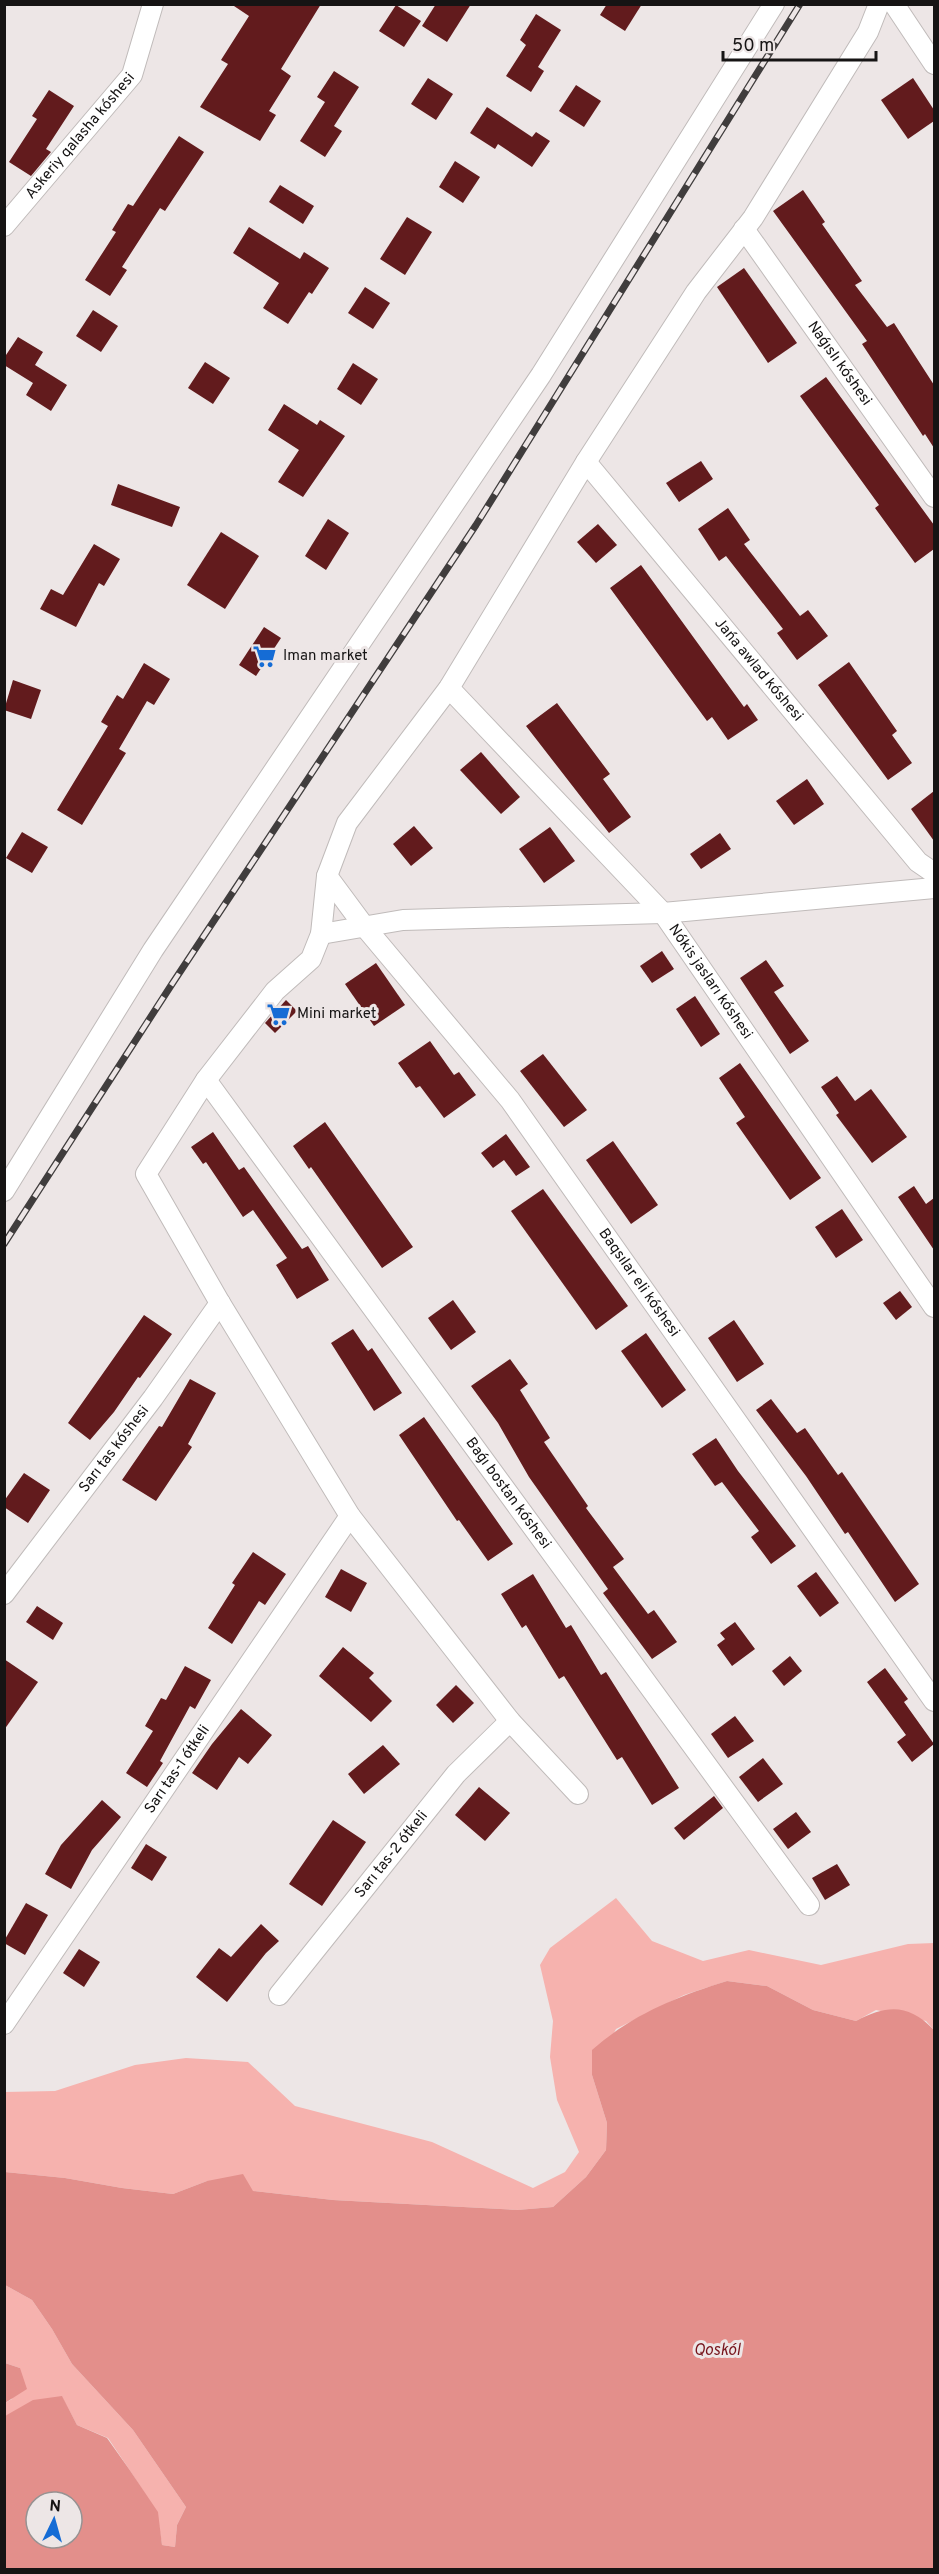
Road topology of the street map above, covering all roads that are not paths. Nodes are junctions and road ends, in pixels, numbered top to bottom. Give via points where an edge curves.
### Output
1 (153, 4) edge
2 (774, 4) edge
3 (879, 4) edge
4 (894, 4) edge
5 (934, 64) edge
6 (4, 226) edge
7 (744, 229) junction
8 (586, 462) junction
9 (934, 497) edge
10 (449, 688) junction
11 (934, 873) edge
12 (327, 876) junction
13 (934, 888) edge
14 (663, 913) junction
15 (364, 926) junction
16 (321, 934) junction
17 (206, 1080) junction
18 (4, 1191) edge
19 (220, 1303) junction
20 (934, 1307) edge
21 (350, 1516) junction
22 (4, 1594) edge
23 (934, 1701) edge
24 (510, 1721) junction
25 (578, 1794) dead end
26 (809, 1905) dead end
27 (279, 1995) dead end
28 (4, 2024) edge

1 - 6 street, Askeriy qalasha kóshesi via 132,75
2 - 18 street via 541,375 153,950
3 - 7 street via 868,33
4 - 5 street
7 - 8 street via 696,292
7 - 9 street, Naǵıslı kóshesi
8 - 10 street
8 - 11 street, Jańa awlad kóshesi via 918,862
10 - 12 street via 347,823
10 - 14 street, Nókis jasları kóshesi
12 - 15 street, Baqsılar eli kóshesi
12 - 16 street
13 - 14 street
14 - 15 street via 403,920
14 - 20 street, Nókis jasları kóshesi
15 - 16 street
15 - 23 street, Baqsılar eli kóshesi via 510,1100
16 - 17 street via 311,959 275,991
17 - 19 street via 146,1174
17 - 26 street, Baǵı bostan kóshesi
19 - 21 street
19 - 22 street, Sarı tas kóshesi
21 - 24 street
21 - 28 street, Sarı tas-1 ótkeli
24 - 25 street
24 - 27 street, Sarı tas-2 ótkeli via 456,1774

